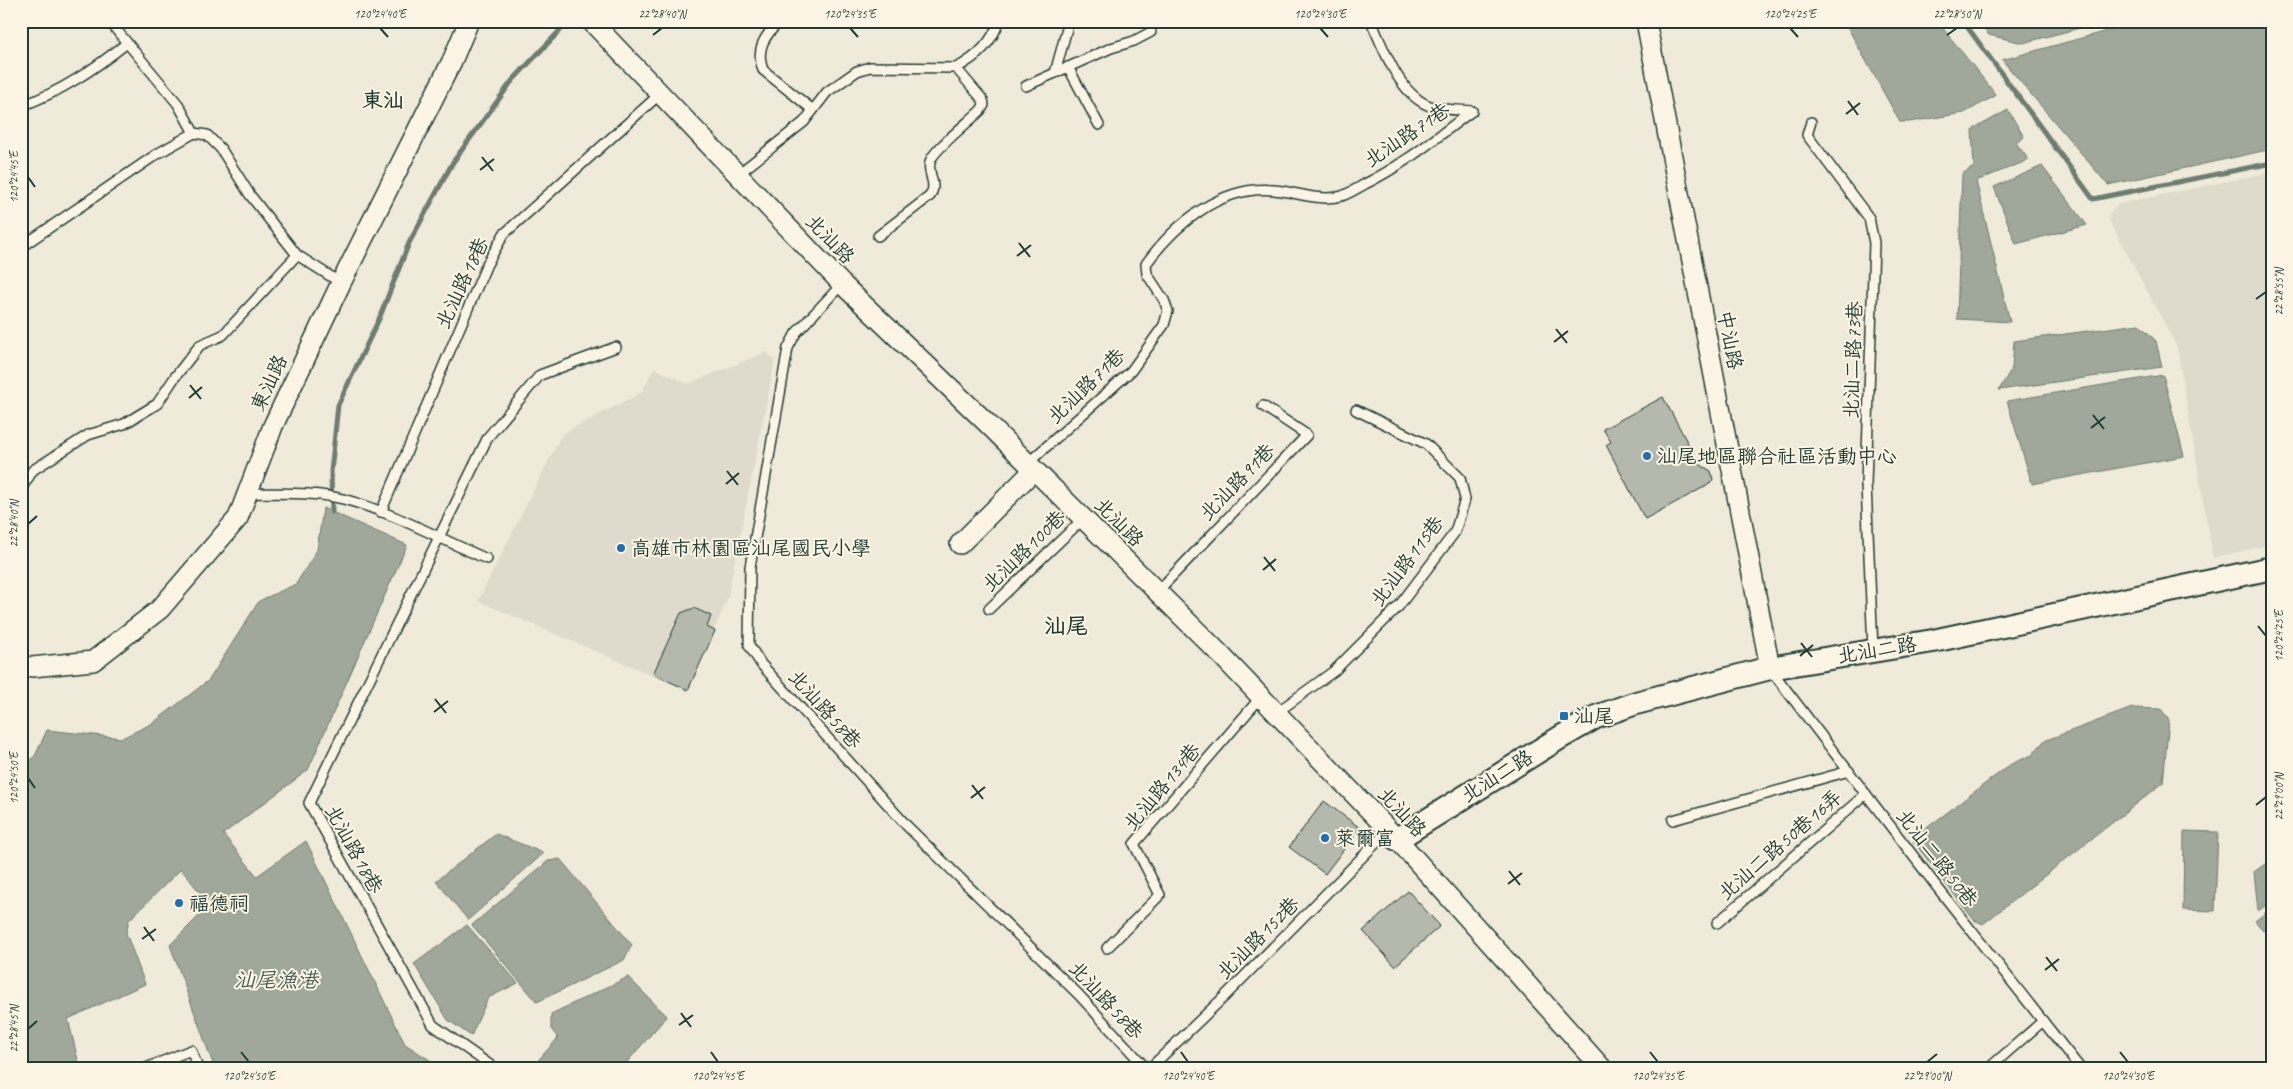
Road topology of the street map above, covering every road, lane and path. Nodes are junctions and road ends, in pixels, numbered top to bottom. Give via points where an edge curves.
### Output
1 (109, 21) edge
2 (469, 21) edge
3 (591, 21) edge
4 (780, 21) edge
5 (999, 21) edge
6 (1068, 21) edge
7 (1371, 21) edge
8 (1646, 21) edge
9 (1151, 32) dead end
10 (127, 43) junction
11 (1068, 67) junction
12 (956, 68) junction
13 (1055, 73) junction
14 (1026, 86) dead end
15 (660, 94) junction
16 (21, 106) edge
17 (813, 110) junction
18 (1811, 122) dead end
19 (1099, 125) dead end
20 (194, 133) junction
21 (737, 176) junction
22 (878, 236) dead end
23 (21, 247) edge
24 (297, 255) junction
25 (341, 283) junction
26 (842, 284) junction
27 (616, 347) dead end
28 (1263, 406) dead end
29 (1356, 410) dead end
30 (1031, 467) junction
31 (21, 489) edge
32 (248, 493) junction
33 (381, 512) junction
34 (1083, 519) junction
35 (439, 538) junction
36 (960, 544) dead end
37 (487, 559) dead end
38 (2272, 568) edge
39 (1157, 592) junction
40 (989, 609) dead end
41 (1873, 650) junction
42 (21, 665) edge
43 (1770, 668) junction
44 (1261, 698) junction
45 (1276, 713) junction
46 (1848, 771) junction
47 (1866, 794) junction
48 (1673, 820) dead end
49 (1393, 834) junction
50 (1717, 923) dead end
51 (1107, 948) dead end
52 (2043, 1021) junction
53 (1151, 1067) edge
54 (146, 1068) edge
55 (198, 1068) edge
56 (494, 1068) edge
57 (1602, 1068) edge
58 (1989, 1068) edge
59 (2080, 1068) edge

1 - 10 lane
2 - 25 street, 東汕路
3 - 15 street, 北汕路
4 - 17 lane via 762,42 760,61 763,70
5 - 12 lane via 991,41
6 - 13 lane
7 - 30 lane, 北汕路71巷 via 1395,73 1414,97 1432,107 1472,111 1389,172 1342,196 1323,198 1273,190 1235,194 1200,209 1161,243 1146,264 1147,274 1168,311 1164,324 1131,372
8 - 43 street, 中汕路
9 - 11 lane
10 - 16 lane via 89,73
10 - 20 lane via 178,104
11 - 13 lane
11 - 19 lane
12 - 17 lane via 870,68 856,71 827,92
12 - 22 lane via 984,105 932,156 929,167 934,186 930,196
13 - 14 lane
15 - 21 street, 北汕路
15 - 33 lane, 北汕路18巷 via 504,234 487,264
17 - 21 lane via 804,122
18 - 41 lane, 北汕二路73巷 via 1807,135 1869,218 1874,243 1866,484
20 - 23 lane via 157,154
20 - 24 lane via 207,135 221,149 250,195
21 - 26 street, 北汕路
24 - 25 lane
24 - 31 lane via 223,335 200,345 157,404 124,424 88,435 32,470
25 - 32 street, 東汕路 via 273,426
26 - 30 street, 北汕路
26 - 53 lane, 北汕路58巷 via 796,333 788,348 750,567 749,645 761,664 907,826
27 - 35 lane, 北汕路18巷 via 540,375 488,437
28 - 39 lane, 北汕路91巷 via 1307,435
29 - 45 lane, 北汕路115巷 via 1426,444 1460,478 1465,499 1455,532 1399,606 1334,671
30 - 34 street, 北汕路
30 - 36 street
32 - 33 lane via 314,495 342,499
32 - 42 street, 東汕路 via 238,518 160,609 93,661 32,667
33 - 35 lane
34 - 39 street, 北汕路
34 - 40 lane, 北汕路100巷
35 - 37 lane
35 - 56 lane, 北汕路18巷 via 309,803 433,1025
38 - 41 street, 北汕二路 via 1933,641
39 - 44 street, 北汕路
41 - 43 street, 北汕二路
43 - 46 lane, 北汕二路50巷
43 - 49 street, 北汕二路 via 1636,703 1596,718
44 - 45 street, 北汕路
44 - 51 lane, 北汕路134巷 via 1134,844 1160,895
45 - 49 street, 北汕路
46 - 47 lane, 北汕二路50巷
46 - 48 lane
47 - 50 lane, 北汕二路50巷16弄
47 - 52 lane, 北汕二路50巷
49 - 53 lane, 北汕路152巷
49 - 57 street, 北汕路
52 - 58 lane
52 - 59 lane, 北汕二路50巷
54 - 55 lane via 192,1050

